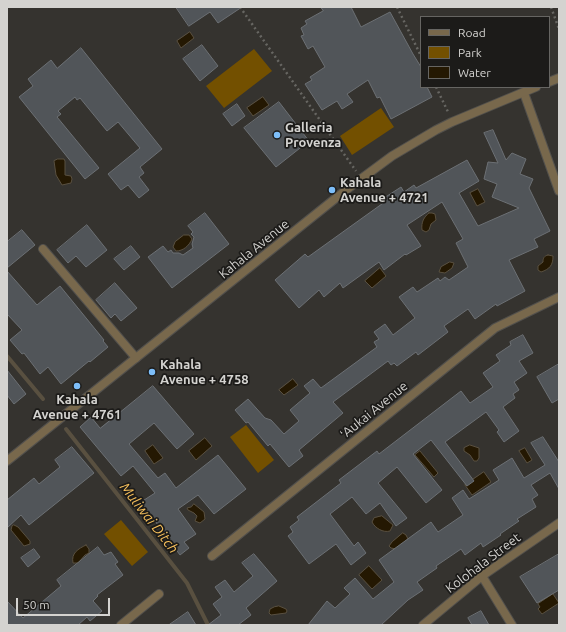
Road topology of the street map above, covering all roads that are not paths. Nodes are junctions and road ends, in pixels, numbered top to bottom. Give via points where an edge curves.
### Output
1 (534, 88) edge
2 (524, 93) junction
3 (559, 191) edge
4 (43, 249) dead end
5 (559, 297) edge
6 (136, 358) junction
7 (7, 461) edge
8 (559, 523) edge
9 (212, 556) dead end
10 (482, 576) junction
11 (159, 594) dead end
12 (121, 625) edge
13 (423, 625) edge
14 (512, 625) edge

1 - 2 street, Kahala Avenue
2 - 3 street
2 - 6 street, Kahala Avenue via 452,122 392,156
4 - 6 street
5 - 9 street, ʻAukai Avenue via 495,328
6 - 7 street, Kahala Avenue
8 - 10 street, Kolohala Street
10 - 13 street, Kolohala Street
10 - 14 street
11 - 12 street

